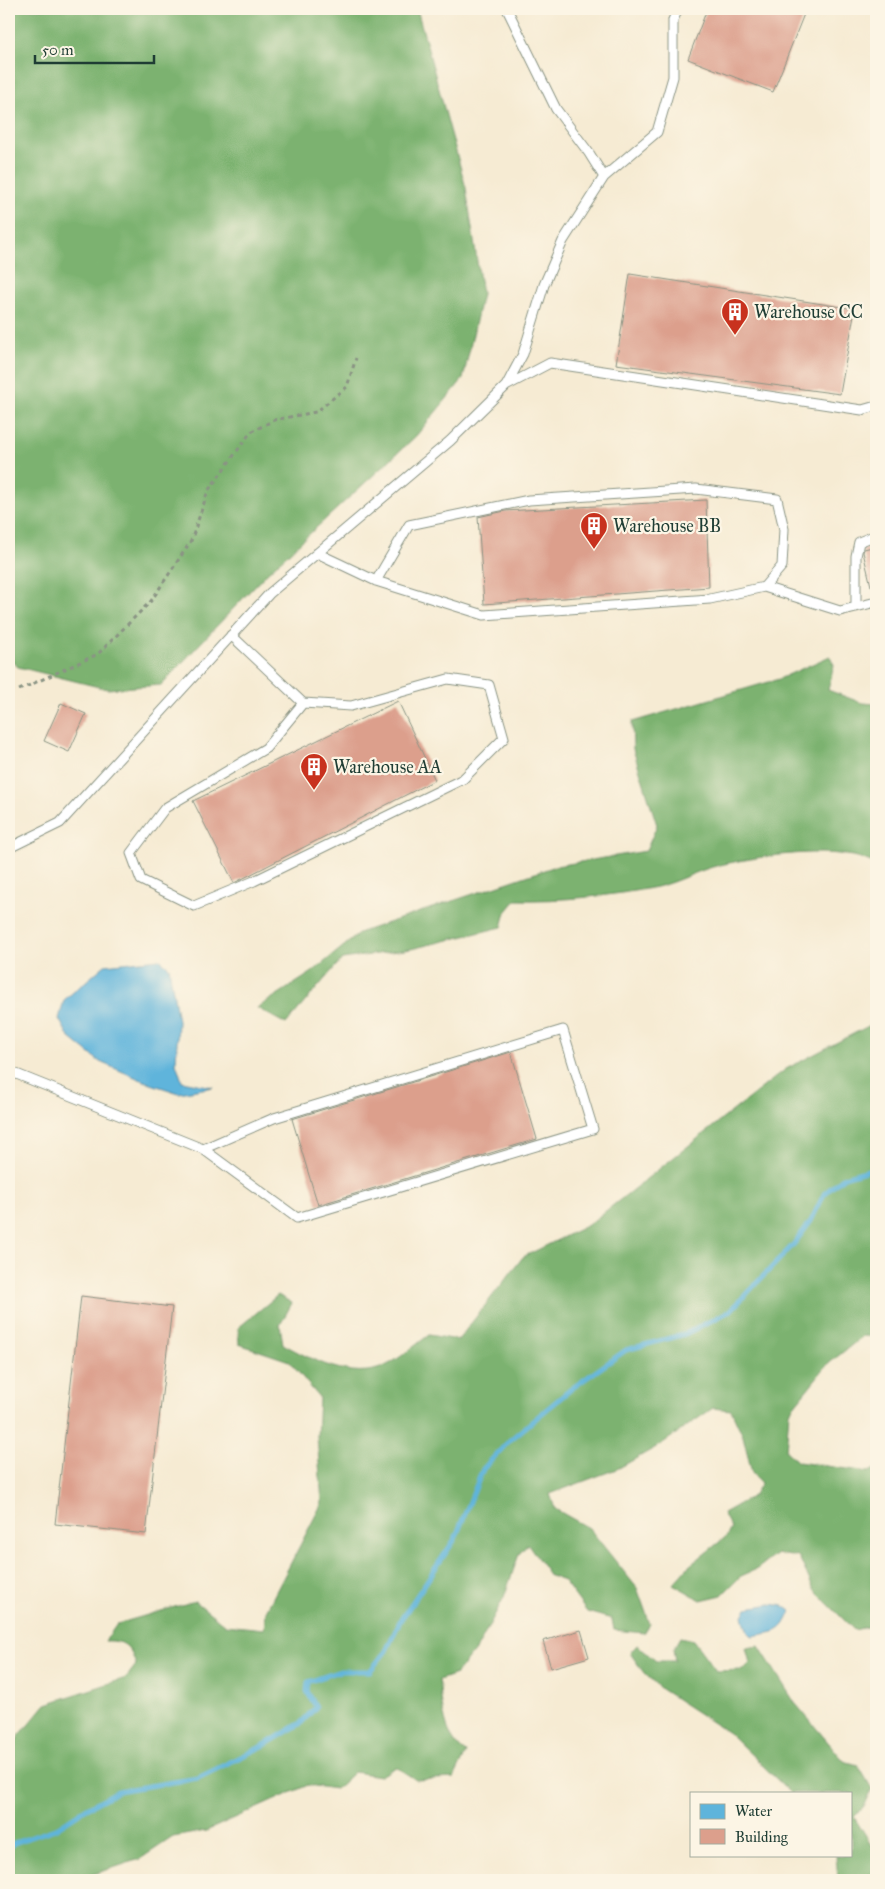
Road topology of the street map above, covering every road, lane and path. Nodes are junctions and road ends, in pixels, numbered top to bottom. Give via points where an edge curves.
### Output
1 (507, 9) edge
2 (678, 9) edge
3 (604, 177) junction
4 (356, 358) dead end
5 (506, 386) junction
6 (876, 406) edge
7 (876, 535) edge
8 (317, 553) junction
9 (376, 581) junction
10 (764, 587) junction
11 (876, 602) edge
12 (856, 607) junction
13 (232, 635) junction
14 (19, 690) dead end
15 (303, 703) junction
16 (9, 848) edge
17 (9, 1071) edge
18 (203, 1149) junction

1 - 3 lane via 556,110
2 - 3 lane via 673,20 673,76 657,132
3 - 5 lane via 564,241 544,285 523,354
4 - 14 path via 347,386 316,412 274,420 251,432 208,491 191,541 151,601 98,654
5 - 6 lane via 550,363 862,410
5 - 8 lane via 450,440
7 - 12 lane via 859,542
8 - 9 lane
8 - 13 lane via 270,593
9 - 10 lane via 484,615 710,599
9 - 10 lane via 409,525 529,500 696,489 777,499 784,529 782,566
10 - 12 lane via 840,611
11 - 12 lane
13 - 15 lane
13 - 16 lane via 60,823
15 - 15 lane via 350,706 448,679 489,685 504,738 463,779 254,881 194,906 141,880 131,854 165,808 266,748
17 - 18 lane
18 - 18 lane via 297,1218 593,1129 563,1030 274,1118

